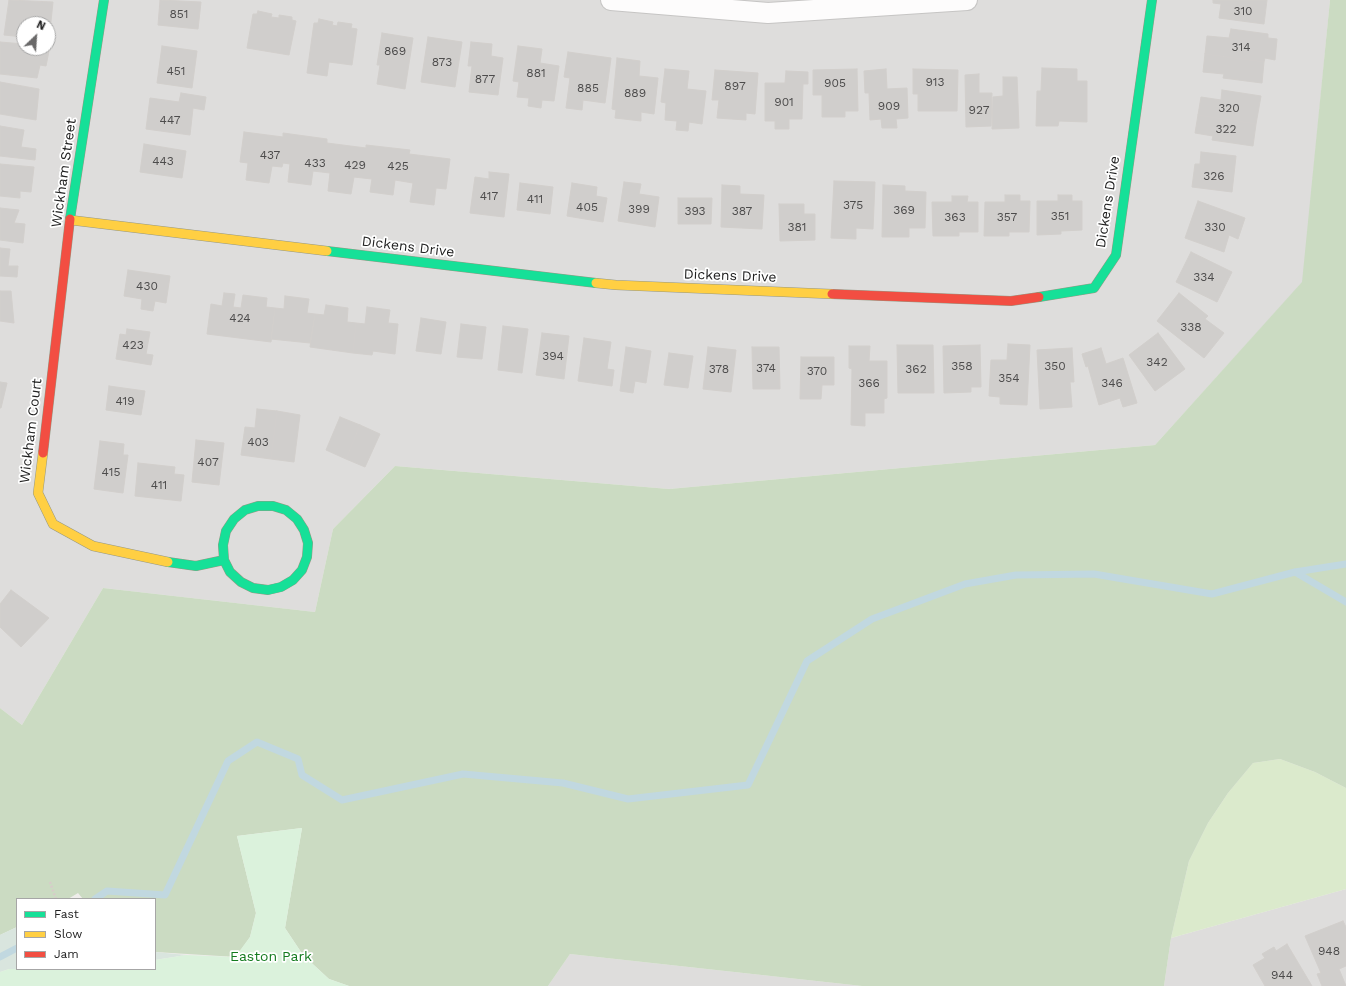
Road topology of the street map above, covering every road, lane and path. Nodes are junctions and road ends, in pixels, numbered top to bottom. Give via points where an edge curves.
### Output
1 (104, 0) edge
2 (611, 0) edge
3 (967, 0) edge
4 (1152, 0) edge
5 (70, 220) junction
6 (56, 350) joint
7 (224, 560) junction
8 (50, 882) dead end
9 (56, 898) edge

1 - 5 street, Wickham Street
2 - 3 street via 768,13
4 - 5 street, Dickens Drive via 1116,255 1094,288 1011,301 616,286
5 - 6 street, Wickham Street
6 - 7 street, Wickham Court via 38,493 53,524 93,546 146,558 196,566
7 - 7 street via 223,545 226,531 234,519 245,510 258,506 273,506 286,510 297,519 308,543 307,557 302,570 293,580 281,587 268,590 253,588 240,582 230,572
8 - 9 path

